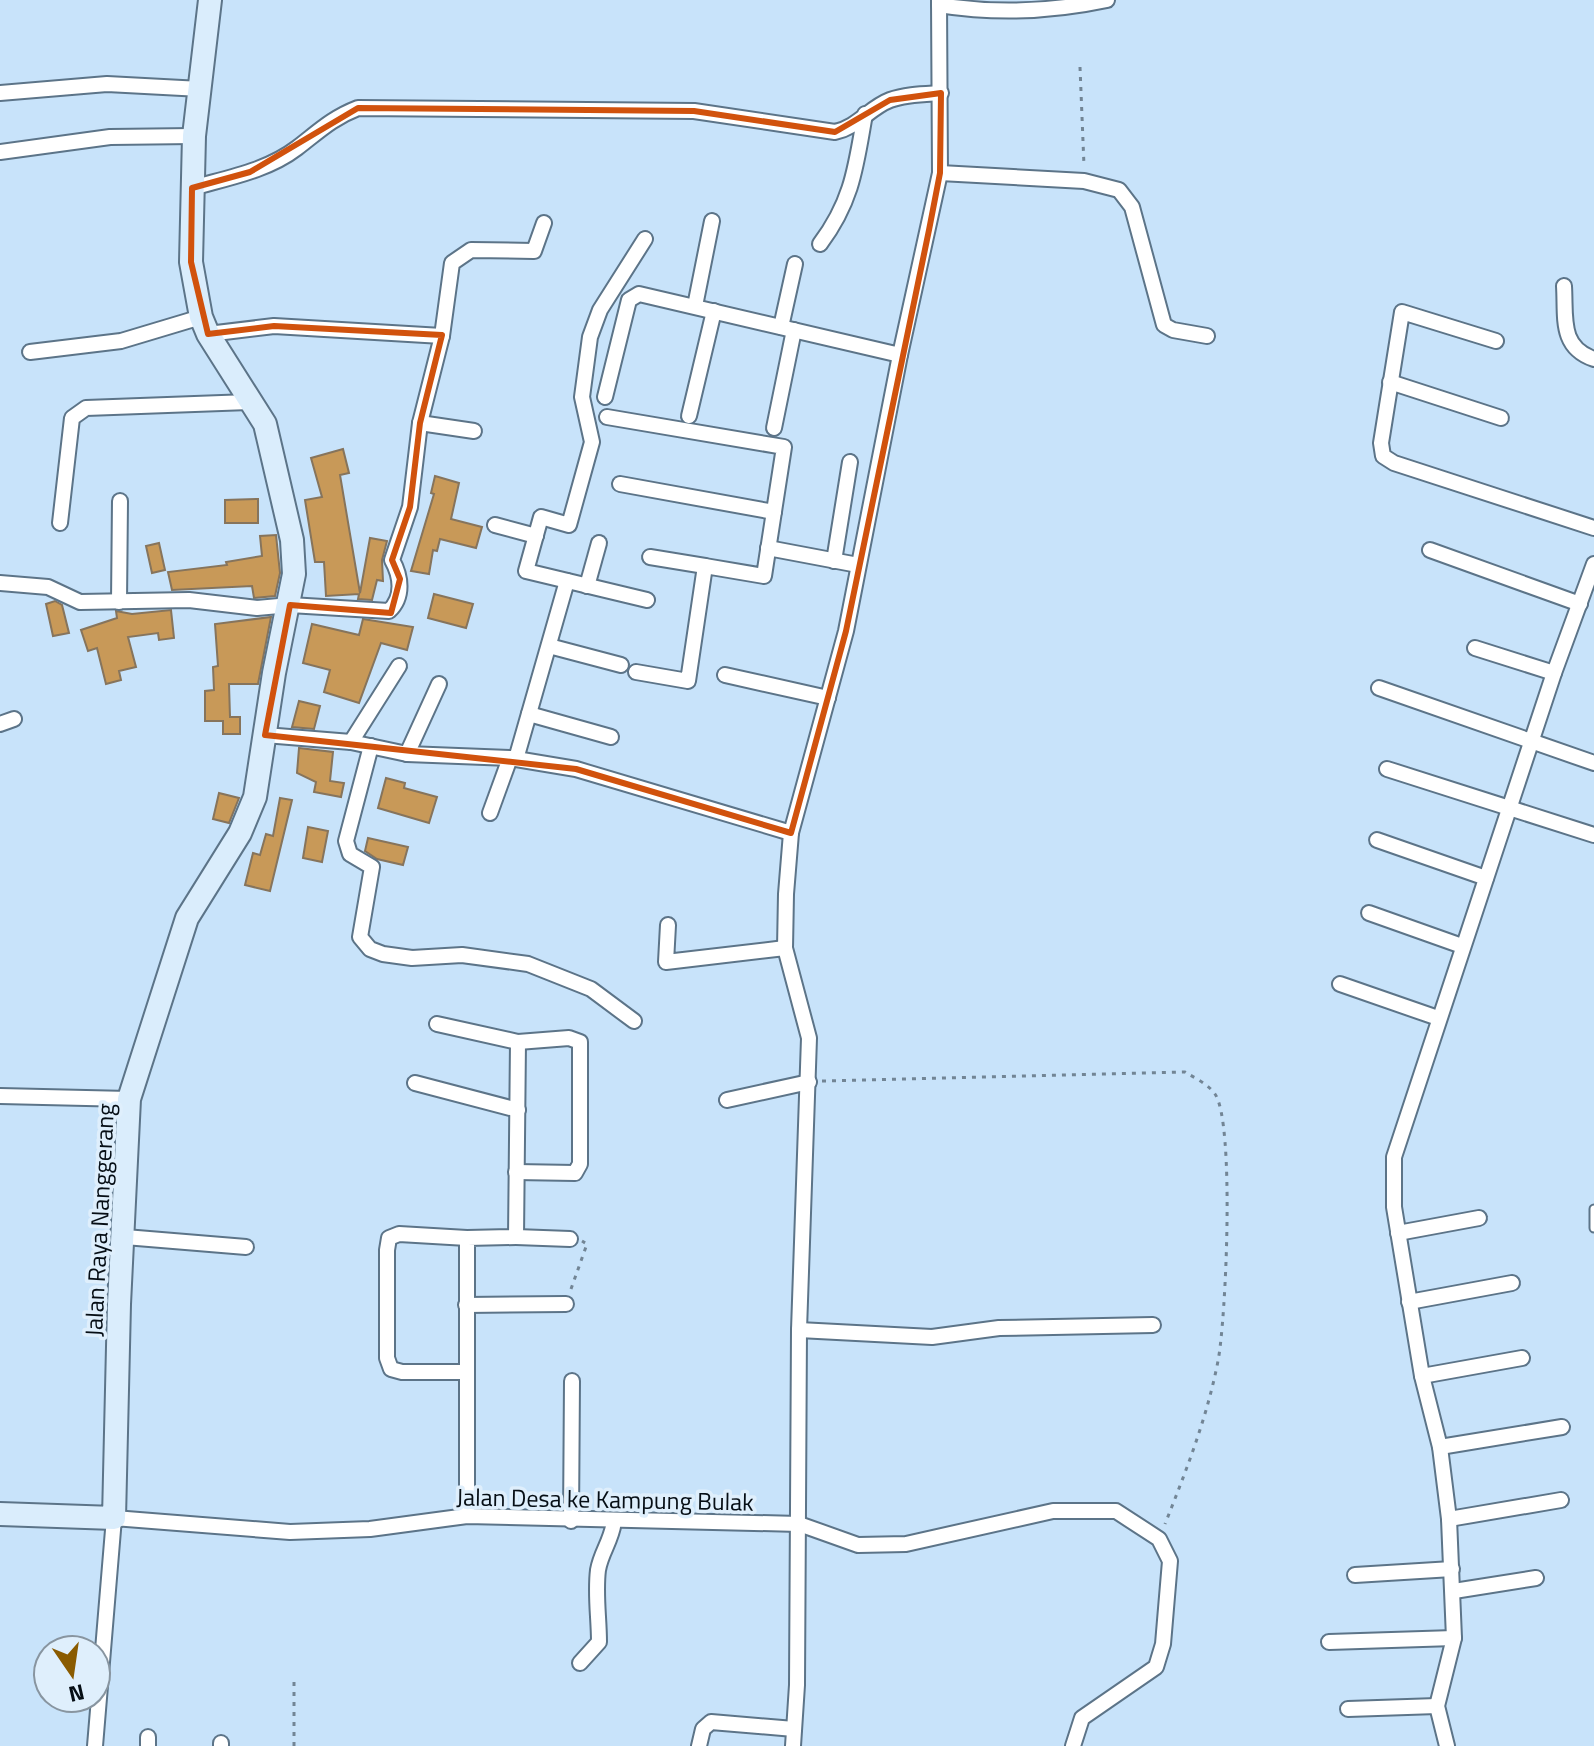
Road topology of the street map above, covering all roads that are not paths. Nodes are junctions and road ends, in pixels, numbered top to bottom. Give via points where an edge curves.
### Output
1 (210, 0) edge
2 (1107, 0) edge
3 (939, 2) edge
4 (201, 89) junction
5 (0, 93) edge
6 (941, 93) junction
7 (865, 113) junction
8 (194, 136) junction
9 (0, 152) edge
10 (940, 173) junction
11 (192, 188) junction
12 (712, 221) dead end
13 (544, 223) dead end
14 (645, 239) dead end
15 (820, 244) dead end
16 (795, 264) dead end
17 (1564, 286) dead end
18 (695, 306) junction
19 (714, 311) junction
20 (205, 326) junction
21 (788, 328) junction
22 (442, 336) junction
23 (1207, 336) dead end
24 (1496, 341) dead end
25 (30, 352) dead end
26 (900, 355) junction
27 (1594, 359) edge
28 (1390, 382) junction
29 (605, 397) dead end
30 (249, 402) junction
31 (689, 416) dead end
32 (607, 417) dead end
33 (1501, 418) dead end
34 (420, 423) junction
35 (774, 428) dead end
36 (474, 431) dead end
37 (850, 462) dead end
38 (620, 484) dead end
39 (120, 501) dead end
40 (774, 512) junction
41 (60, 523) dead end
42 (495, 525) dead end
43 (1594, 528) edge
44 (536, 536) junction
45 (599, 543) dead end
46 (768, 548) junction
47 (1430, 550) dead end
48 (650, 557) dead end
49 (834, 561) junction
50 (1594, 564) edge
51 (858, 565) junction
52 (705, 566) junction
53 (567, 581) junction
54 (0, 583) edge
55 (587, 586) junction
56 (647, 600) dead end
57 (119, 602) junction
58 (1580, 604) junction
59 (290, 605) junction
60 (549, 646) junction
61 (1475, 648) dead end
62 (621, 665) dead end
63 (399, 666) dead end
64 (636, 672) dead end
65 (1554, 673) junction
66 (725, 675) dead end
67 (439, 684) dead end
68 (1379, 688) dead end
69 (828, 698) junction
70 (529, 714) junction
71 (265, 735) junction
72 (611, 737) dead end
73 (351, 742) junction
74 (1530, 743) junction
75 (371, 746) junction
76 (407, 754) junction
77 (513, 758) junction
78 (1594, 763) edge
79 (1387, 769) dead end
80 (1509, 809) junction
81 (490, 813) dead end
82 (791, 833) junction
83 (1594, 835) edge
84 (1377, 840) dead end
85 (1486, 878) junction
86 (1369, 913) dead end
87 (668, 925) dead end
88 (1462, 946) junction
89 (785, 948) junction
90 (1340, 984) dead end
91 (1438, 1018) junction
92 (634, 1021) dead end
93 (437, 1024) dead end
94 (518, 1042) junction
95 (809, 1082) junction
96 (415, 1083) dead end
97 (0, 1096) edge
98 (129, 1099) junction
99 (727, 1100) dead end
100 (518, 1110) junction
101 (516, 1172) junction
102 (1594, 1209) edge
103 (1479, 1218) dead end
104 (1594, 1228) edge
105 (1398, 1233) junction
106 (125, 1237) junction
107 (516, 1237) junction
108 (467, 1238) junction
109 (570, 1239) road end
110 (246, 1247) dead end
111 (1512, 1283) dead end
112 (1409, 1302) junction
113 (566, 1304) road end
114 (466, 1305) junction
115 (1153, 1325) dead end
116 (799, 1330) junction
117 (1522, 1358) dead end
118 (465, 1372) junction
119 (1422, 1376) junction
120 (572, 1381) dead end
121 (1562, 1427) dead end
122 (1440, 1447) junction
123 (1561, 1500) dead end
124 (0, 1514) edge
125 (467, 1516) junction
126 (114, 1518) junction
127 (1449, 1519) junction
128 (571, 1521) junction
129 (614, 1521) junction
130 (799, 1524) junction
131 (1452, 1569) junction
132 (1355, 1575) dead end
133 (1536, 1578) dead end
134 (1454, 1591) junction
135 (1454, 1638) junction
136 (1329, 1642) dead end
137 (580, 1663) dead end
138 (1437, 1706) junction
139 (1348, 1709) dead end
140 (794, 1729) junction
141 (95, 1746) edge
142 (699, 1746) edge
143 (793, 1746) edge
144 (1073, 1746) edge
145 (1447, 1746) edge

1 - 4 street, Jalan Raya Nanggerang
2 - 3 street via 1070,8 983,12
3 - 6 street
4 - 5 street via 107,84
4 - 8 street, Jalan Raya Nanggerang
6 - 7 street via 890,100
6 - 10 street
7 - 11 street via 849,128 827,132 694,111 358,108 322,125 295,150 250,172
7 - 15 street via 855,181 837,222
8 - 9 street via 110,137
8 - 11 street, Jalan Raya Nanggerang
10 - 23 street via 1084,181 1119,190 1132,207 1164,325
10 - 26 street
11 - 20 street, Jalan Raya Nanggerang via 191,262
12 - 18 street
13 - 22 street via 534,251 471,250 452,263
14 - 44 street via 600,310 590,337 582,397 592,442 569,525 541,517
16 - 21 street
17 - 27 street via 1570,342
18 - 19 street
18 - 29 street via 639,294 630,297
19 - 21 street
19 - 31 street
20 - 22 street
20 - 25 street
20 - 30 street, Jalan Raya Nanggerang
21 - 26 street
21 - 35 street
22 - 34 street
24 - 28 street via 1403,312
26 - 51 street
28 - 33 street
28 - 43 street via 1383,456
30 - 41 street via 86,408 72,418
30 - 59 street, Jalan Raya Nanggerang via 265,424 277,462 292,540
32 - 40 street via 784,447
34 - 36 street
34 - 59 street via 410,507 392,560 400,579 393,608 384,612
37 - 49 street
38 - 40 street
39 - 57 street
40 - 46 street
42 - 44 street
44 - 53 street via 526,571
45 - 55 street
46 - 49 street
46 - 52 street via 764,576
47 - 58 street
48 - 52 street
49 - 51 street
50 - 58 street
51 - 69 street
52 - 64 street via 688,681
53 - 55 street
53 - 60 street
54 - 57 street via 48,587 80,602
55 - 56 street
57 - 59 street
58 - 65 street
59 - 71 street, Jalan Raya Nanggerang
60 - 62 street
60 - 70 street
61 - 65 street
63 - 73 street
65 - 74 street
66 - 69 street
67 - 76 street
68 - 74 street
69 - 82 street
70 - 72 street
70 - 77 street
71 - 73 street
71 - 98 street, Jalan Raya Nanggerang via 255,797 240,833 187,918
73 - 75 street
74 - 78 street
74 - 80 street
75 - 76 street
75 - 92 street via 346,841 350,854 372,867 360,937 365,946 412,958 462,955 528,964 591,989
76 - 77 street
77 - 81 street
77 - 82 street via 576,769
79 - 80 street
80 - 83 street
80 - 85 street
82 - 89 street
84 - 85 street
85 - 88 street
86 - 88 street
87 - 89 street via 666,962
88 - 91 street
89 - 95 street via 809,1038
90 - 91 street
91 - 105 street via 1394,1157
93 - 94 street
94 - 100 street
94 - 101 street via 580,1042 583,1148 575,1173
95 - 99 street
95 - 116 street
96 - 100 street
97 - 98 street
98 - 106 street, Jalan Raya Nanggerang
100 - 101 street
101 - 107 street
102 - 104 lane
103 - 105 street
105 - 112 street
106 - 110 street
106 - 126 street, Jalan Raya Nanggerang
107 - 108 street
107 - 109 street
108 - 114 street
108 - 118 street via 399,1234 389,1238 387,1250 391,1369
111 - 112 street
112 - 119 street
113 - 114 street
114 - 118 street
115 - 116 street via 999,1328 932,1337
116 - 130 street
117 - 119 street
118 - 125 street
119 - 122 street
120 - 128 street
121 - 122 street
122 - 127 street
123 - 127 street
124 - 126 street
125 - 126 street, Jalan Desa ke Kampung Bulak via 370,1529 290,1532
125 - 128 street, Jalan Desa ke Kampung Bulak
126 - 141 street
127 - 131 street
128 - 129 street, Jalan Desa ke Kampung Bulak
129 - 130 street, Jalan Desa ke Kampung Bulak
129 - 137 street via 598,1573 599,1642
130 - 140 street
130 - 144 street, Jalan Desa ke Kampung Bulak via 858,1545 906,1544 1053,1511 1116,1511 1159,1539 1170,1561 1156,1667 1082,1718
131 - 132 street
131 - 134 street
133 - 134 street
134 - 135 street
135 - 136 street
135 - 138 street
138 - 139 street
138 - 145 street
140 - 142 street via 711,1722 703,1729
140 - 143 street

